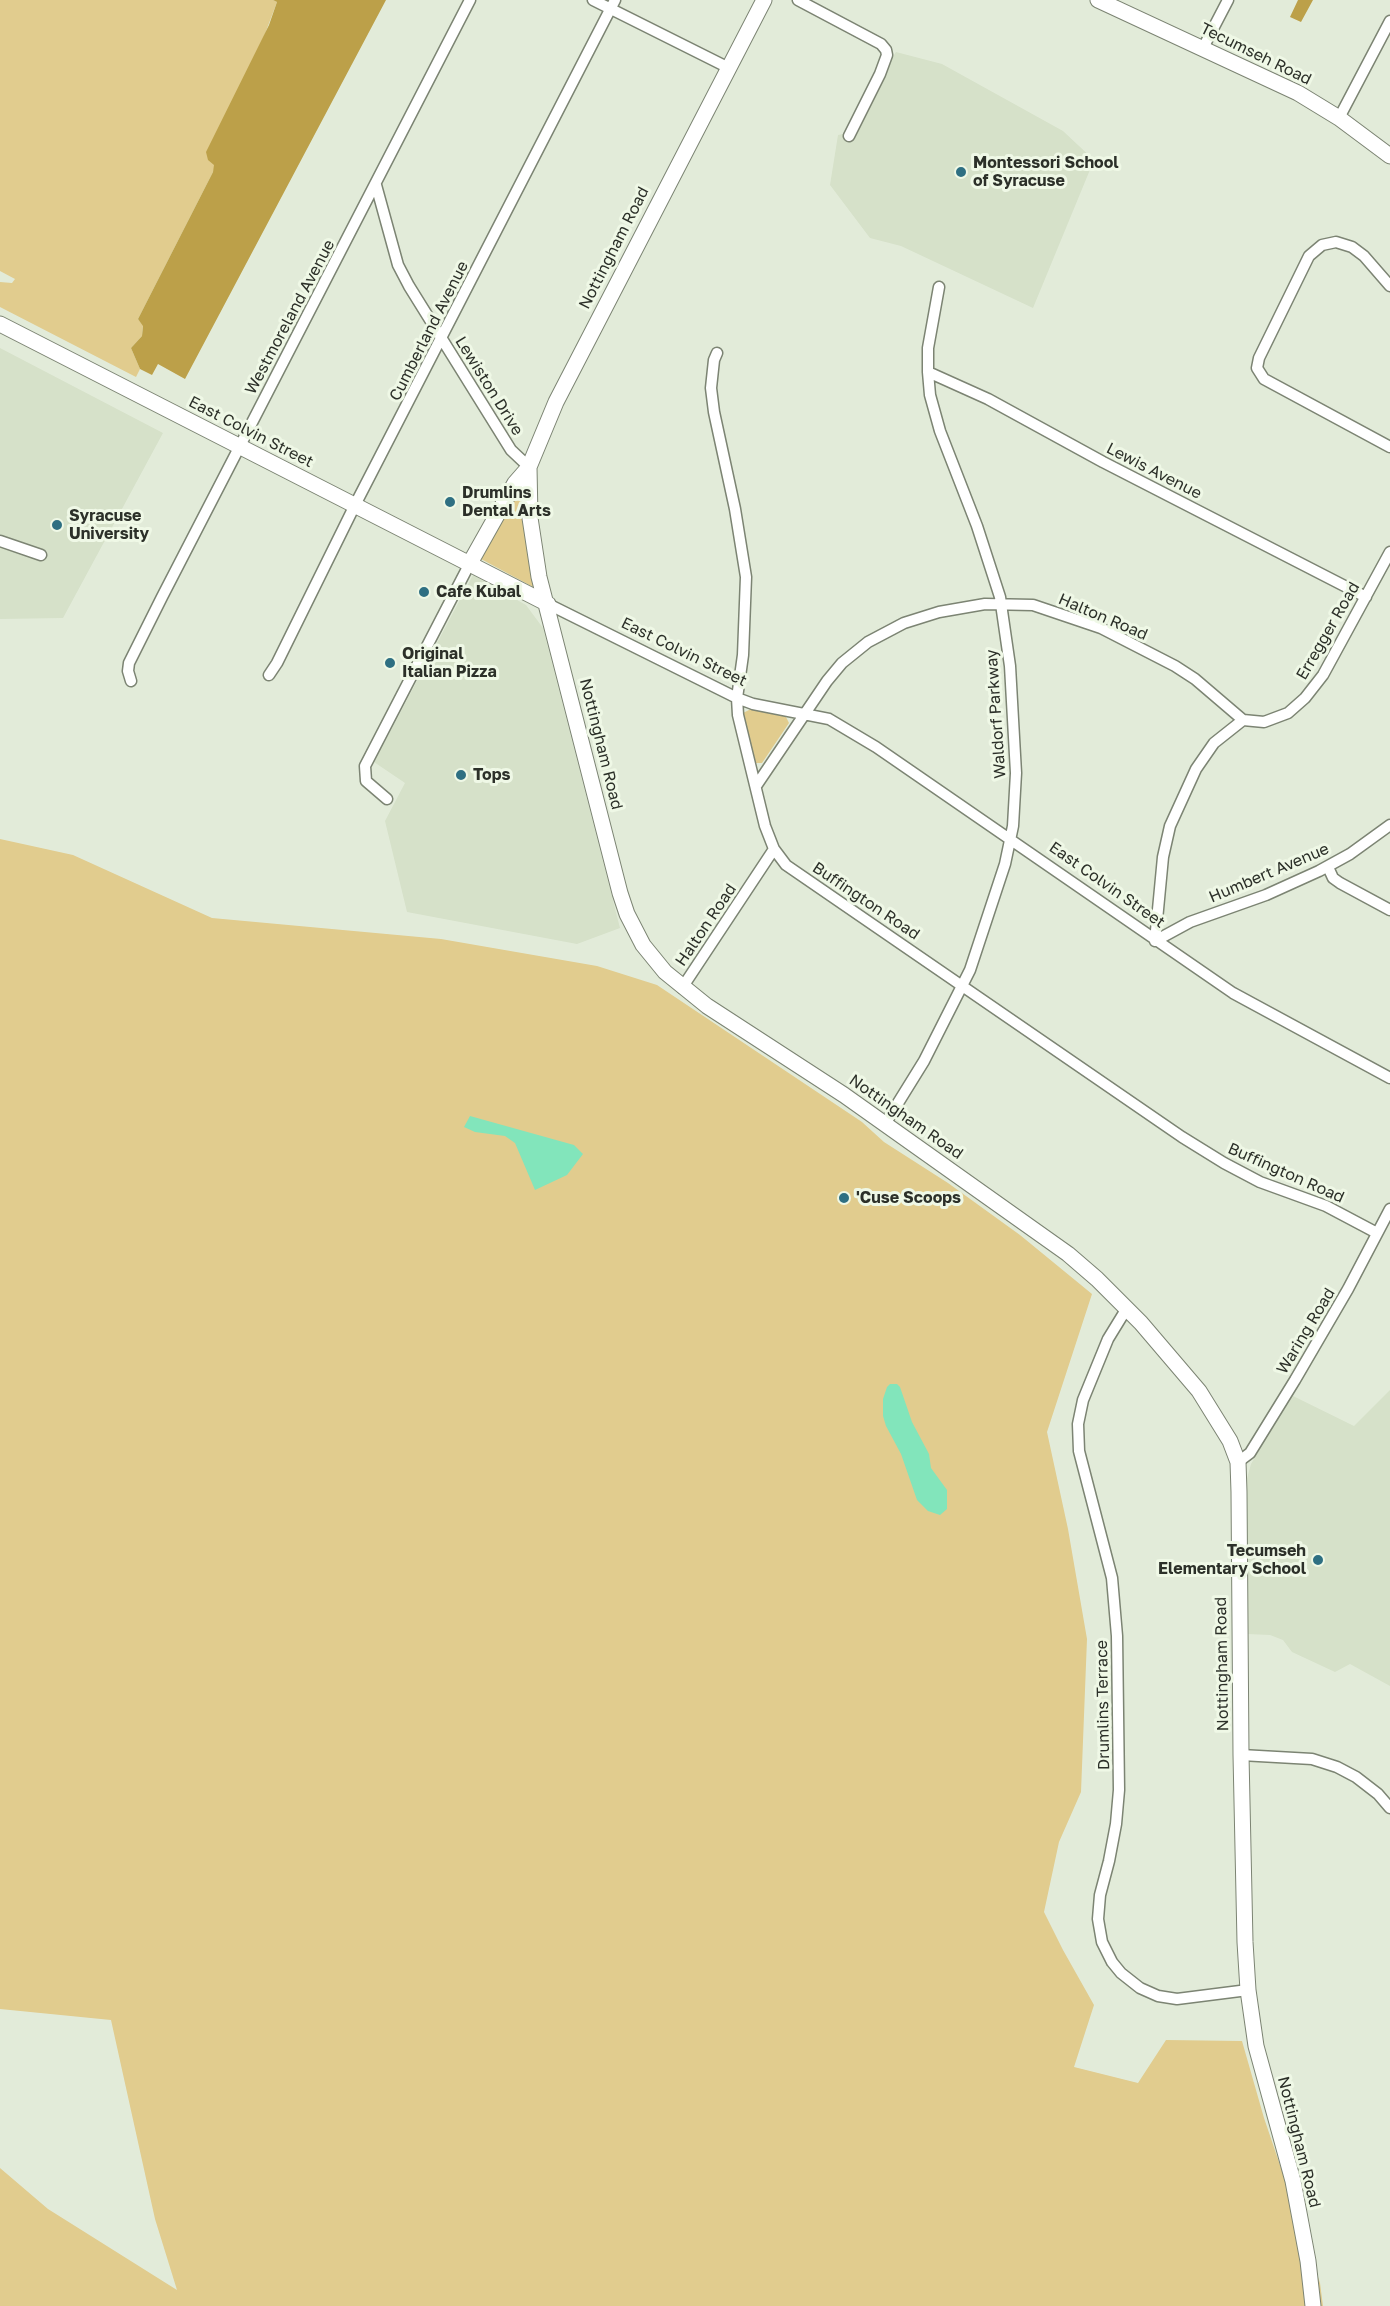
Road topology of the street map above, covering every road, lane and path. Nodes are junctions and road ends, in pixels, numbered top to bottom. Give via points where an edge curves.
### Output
1 (470, 0) edge
2 (593, 0) edge
3 (764, 0) edge
4 (798, 0) edge
5 (1098, 0) edge
6 (1228, 0) edge
7 (613, 4) edge
8 (1390, 21) edge
9 (1203, 48) junction
10 (729, 68) junction
11 (1339, 118) junction
12 (849, 136) dead end
13 (1390, 156) edge
14 (376, 185) junction
15 (1390, 286) edge
16 (939, 287) dead end
17 (0, 324) edge
18 (441, 339) junction
19 (717, 353) dead end
20 (928, 372) junction
21 (239, 446) junction
22 (1390, 447) edge
23 (529, 466) junction
24 (355, 505) junction
25 (0, 541) edge
26 (1390, 552) edge
27 (41, 555) dead end
28 (471, 563) junction
29 (1366, 597) junction
30 (548, 604) junction
31 (1001, 604) junction
32 (269, 675) dead end
33 (131, 681) dead end
34 (737, 698) junction
35 (804, 713) junction
36 (1243, 720) junction
37 (756, 786) junction
38 (387, 800) dead end
39 (1390, 825) edge
40 (1011, 840) junction
41 (774, 849) junction
42 (1328, 867) junction
43 (1390, 910) edge
44 (1155, 941) junction
45 (963, 987) junction
46 (682, 988) junction
47 (1390, 1078) edge
48 (885, 1124) junction
49 (1390, 1209) edge
50 (1377, 1233) junction
51 (1127, 1308) junction
52 (1238, 1462) junction
53 (1241, 1755) junction
54 (1390, 1808) edge
55 (1248, 1990) junction
56 (1313, 2306) edge

1 - 14 street, Westmoreland Avenue
2 - 7 street
3 - 10 street, Nottingham Road
4 - 12 street via 886,50 879,74
5 - 9 street, Tecumseh Road
6 - 9 street
7 - 10 street
7 - 18 street, Cumberland Avenue
8 - 11 street
9 - 11 street, Tecumseh Road via 1298,93
10 - 23 street, Nottingham Road via 556,402
11 - 13 street, Tecumseh Road
14 - 18 street, Lewiston Drive via 398,265
14 - 21 street, Westmoreland Avenue
15 - 22 street via 1352,248 1336,242 1322,245 1309,256 1257,368 1264,378
16 - 20 street, Waldorf Parkway via 928,348
17 - 21 street, East Colvin Street
18 - 23 street, Lewiston Drive via 511,450
18 - 24 street, Cumberland Avenue
19 - 34 street, Buffington Road via 711,388 714,412 746,577
20 - 29 street, Lewis Avenue via 988,399
20 - 31 street, Waldorf Parkway via 940,431 977,526
21 - 24 street, East Colvin Street
21 - 33 street, Westmoreland Avenue via 129,663
23 - 28 street via 515,483
23 - 30 street, Nottingham Road via 531,527
24 - 28 street, East Colvin Street
24 - 32 street, Cumberland Avenue
25 - 27 street
26 - 29 street, Erregger Road
28 - 30 street, East Colvin Street
28 - 38 street via 365,766 366,781
29 - 36 street, Erregger Road via 1323,675 1305,698 1288,713 1264,722
30 - 34 street, East Colvin Street
30 - 46 street, Nottingham Road via 627,914 643,945
31 - 35 street, Halton Road via 939,612 904,623 868,642 837,669
31 - 36 street, Halton Road via 1033,605 1101,628 1175,666
31 - 40 street, Waldorf Parkway via 1015,730
34 - 35 street, East Colvin Street
34 - 37 street, Buffington Road
35 - 37 street, Halton Road
35 - 40 street, East Colvin Street via 830,719 867,741
36 - 44 street via 1214,743 1179,803 1163,857
37 - 41 street, Buffington Road
39 - 42 street, Humbert Avenue
40 - 44 street, East Colvin Street
40 - 45 street, Waldorf Parkway
41 - 45 street, Buffington Road via 786,865
41 - 46 street, Halton Road
42 - 43 street via 1340,883
42 - 44 street, Humbert Avenue via 1266,895 1190,922
44 - 47 street, East Colvin Street via 1233,993
45 - 48 street, Waldorf Parkway
45 - 50 street, Buffington Road via 1224,1163 1260,1182 1326,1206
46 - 48 street, Nottingham Road
48 - 51 street, Nottingham Road via 1068,1254
49 - 50 street, Waring Road
50 - 52 street, Waring Road via 1250,1453
51 - 52 street, Nottingham Road via 1199,1391 1220,1422
51 - 55 street, Drumlins Terrace via 1108,1339 1083,1400 1078,1424 1079,1451 1112,1578 1117,1636 1119,1790 1098,1919 1102,1941 1112,1962 1140,1988 1177,1999
52 - 53 street, Nottingham Road
53 - 54 street via 1312,1760 1337,1767 1363,1782
53 - 55 street, Nottingham Road
55 - 56 street, Nottingham Road via 1256,2046 1293,2181

